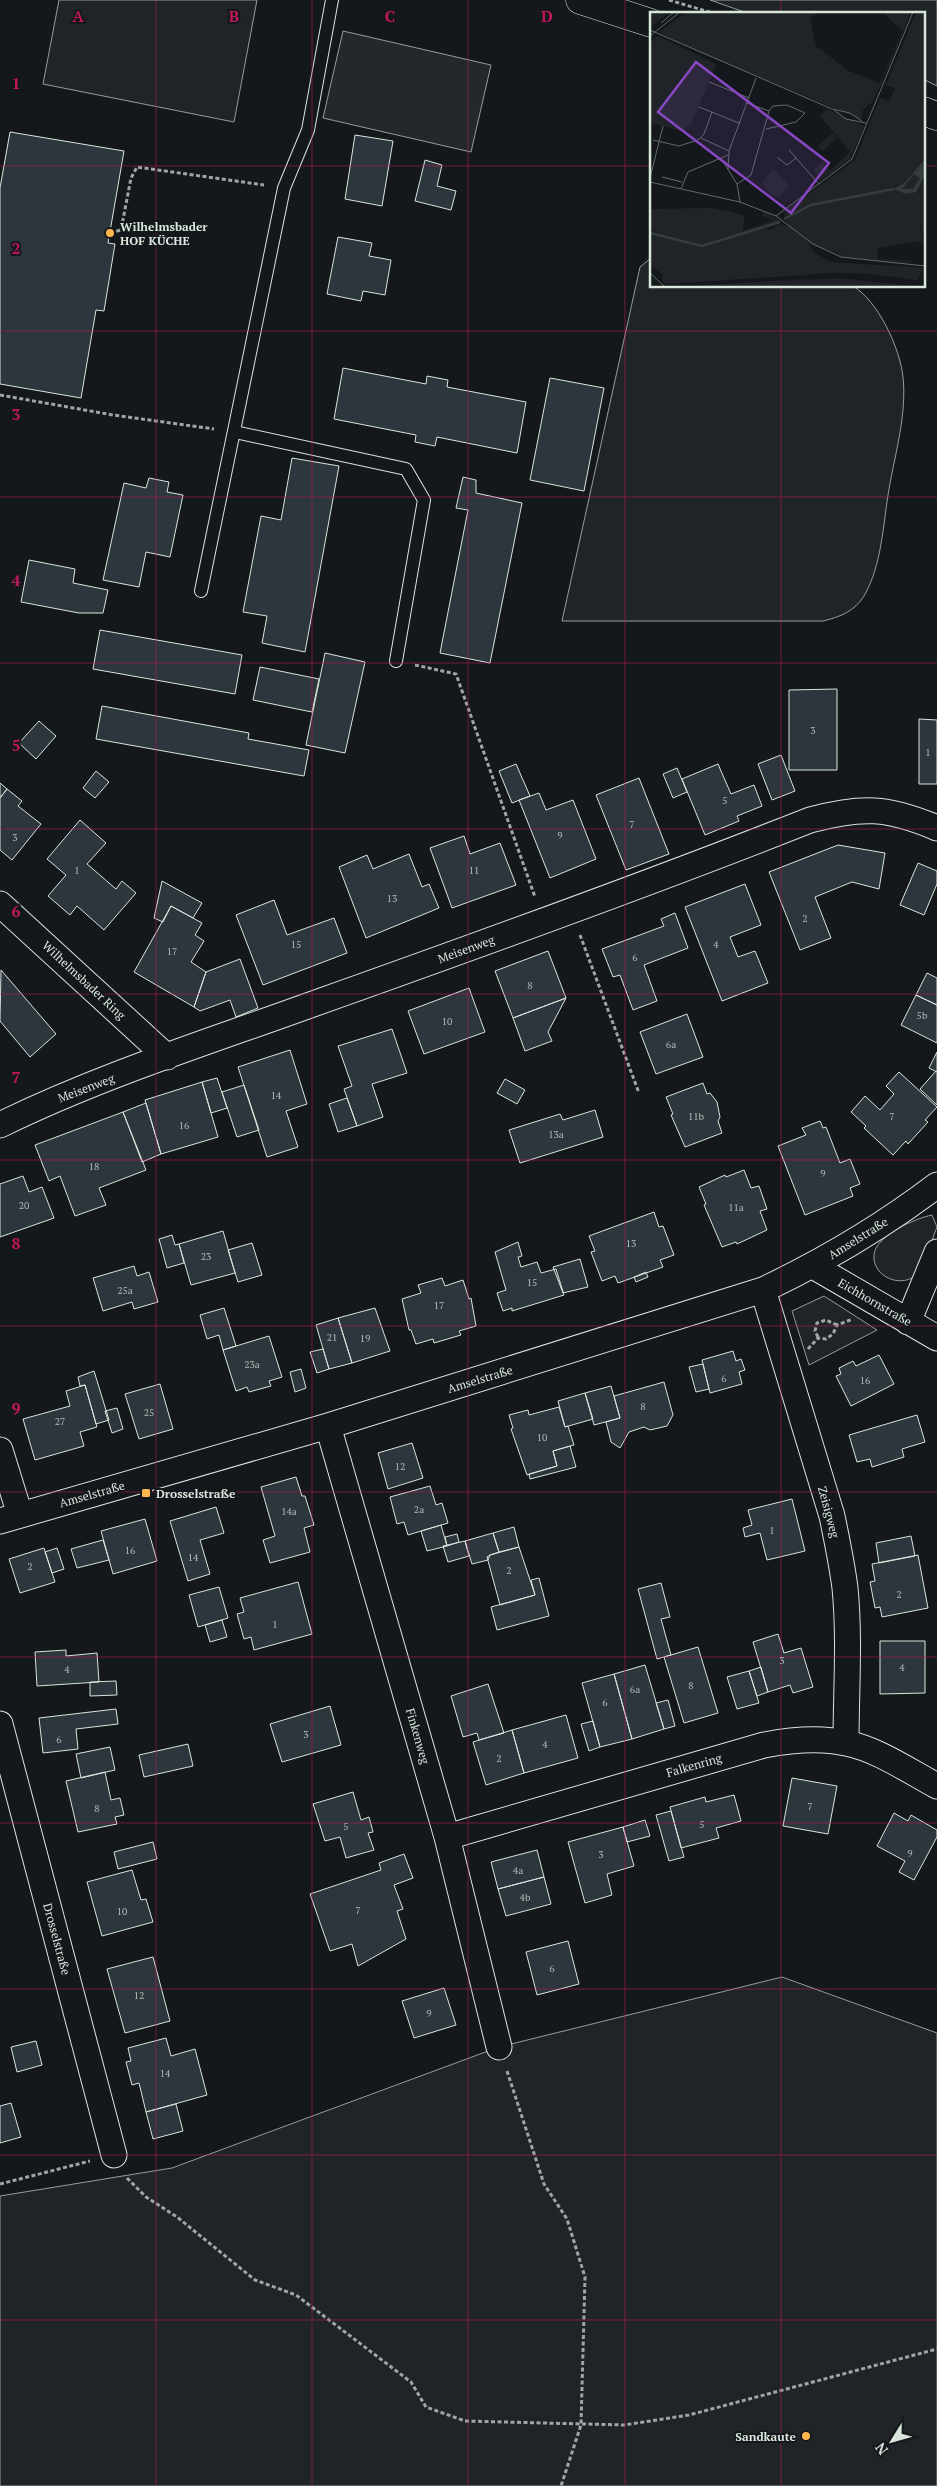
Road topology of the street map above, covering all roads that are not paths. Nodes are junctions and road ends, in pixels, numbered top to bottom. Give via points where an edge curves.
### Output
1 (332, 0) edge
2 (580, 0) edge
3 (650, 23) edge
4 (924, 111) edge
5 (937, 116) edge
6 (235, 432) junction
7 (201, 591) dead end
8 (396, 661) road end
9 (937, 828) edge
10 (0, 904) edge
11 (167, 1057) junction
12 (0, 1125) edge
13 (937, 1185) edge
14 (937, 1252) edge
15 (813, 1266) junction
16 (763, 1290) junction
17 (908, 1322) junction
18 (937, 1338) edge
19 (328, 1426) junction
20 (0, 1450) edge
21 (10, 1518) edge
22 (0, 1724) edge
23 (846, 1743) junction
24 (937, 1786) edge
25 (447, 1837) junction
26 (499, 2047) road end
27 (114, 2155) road end

1 - 6 lane via 308,130 284,188
2 - 3 main road
4 - 5 main road
6 - 7 lane
6 - 8 lane via 406,468 424,500
9 - 11 street, Meisenweg via 910,816 875,809 844,811 810,820 544,921
10 - 11 street, Wilhelmsbader Ring
11 - 12 street, Meisenweg
13 - 15 street, Amselstraße via 911,1205
14 - 17 street
15 - 16 street, Amselstraße
15 - 17 street, Eichhornstraße
16 - 19 street, Amselstraße
16 - 23 street, Zeisigweg via 832,1516 839,1552 845,1589
17 - 18 street, Eichhornstraße
19 - 21 street, Amselstraße
19 - 25 street, Finkenweg
20 - 21 street
22 - 27 street, Drosselstraße
23 - 24 street, Falkenring
23 - 25 street, Falkenring via 787,1741 764,1744
25 - 26 street, Finkenweg

